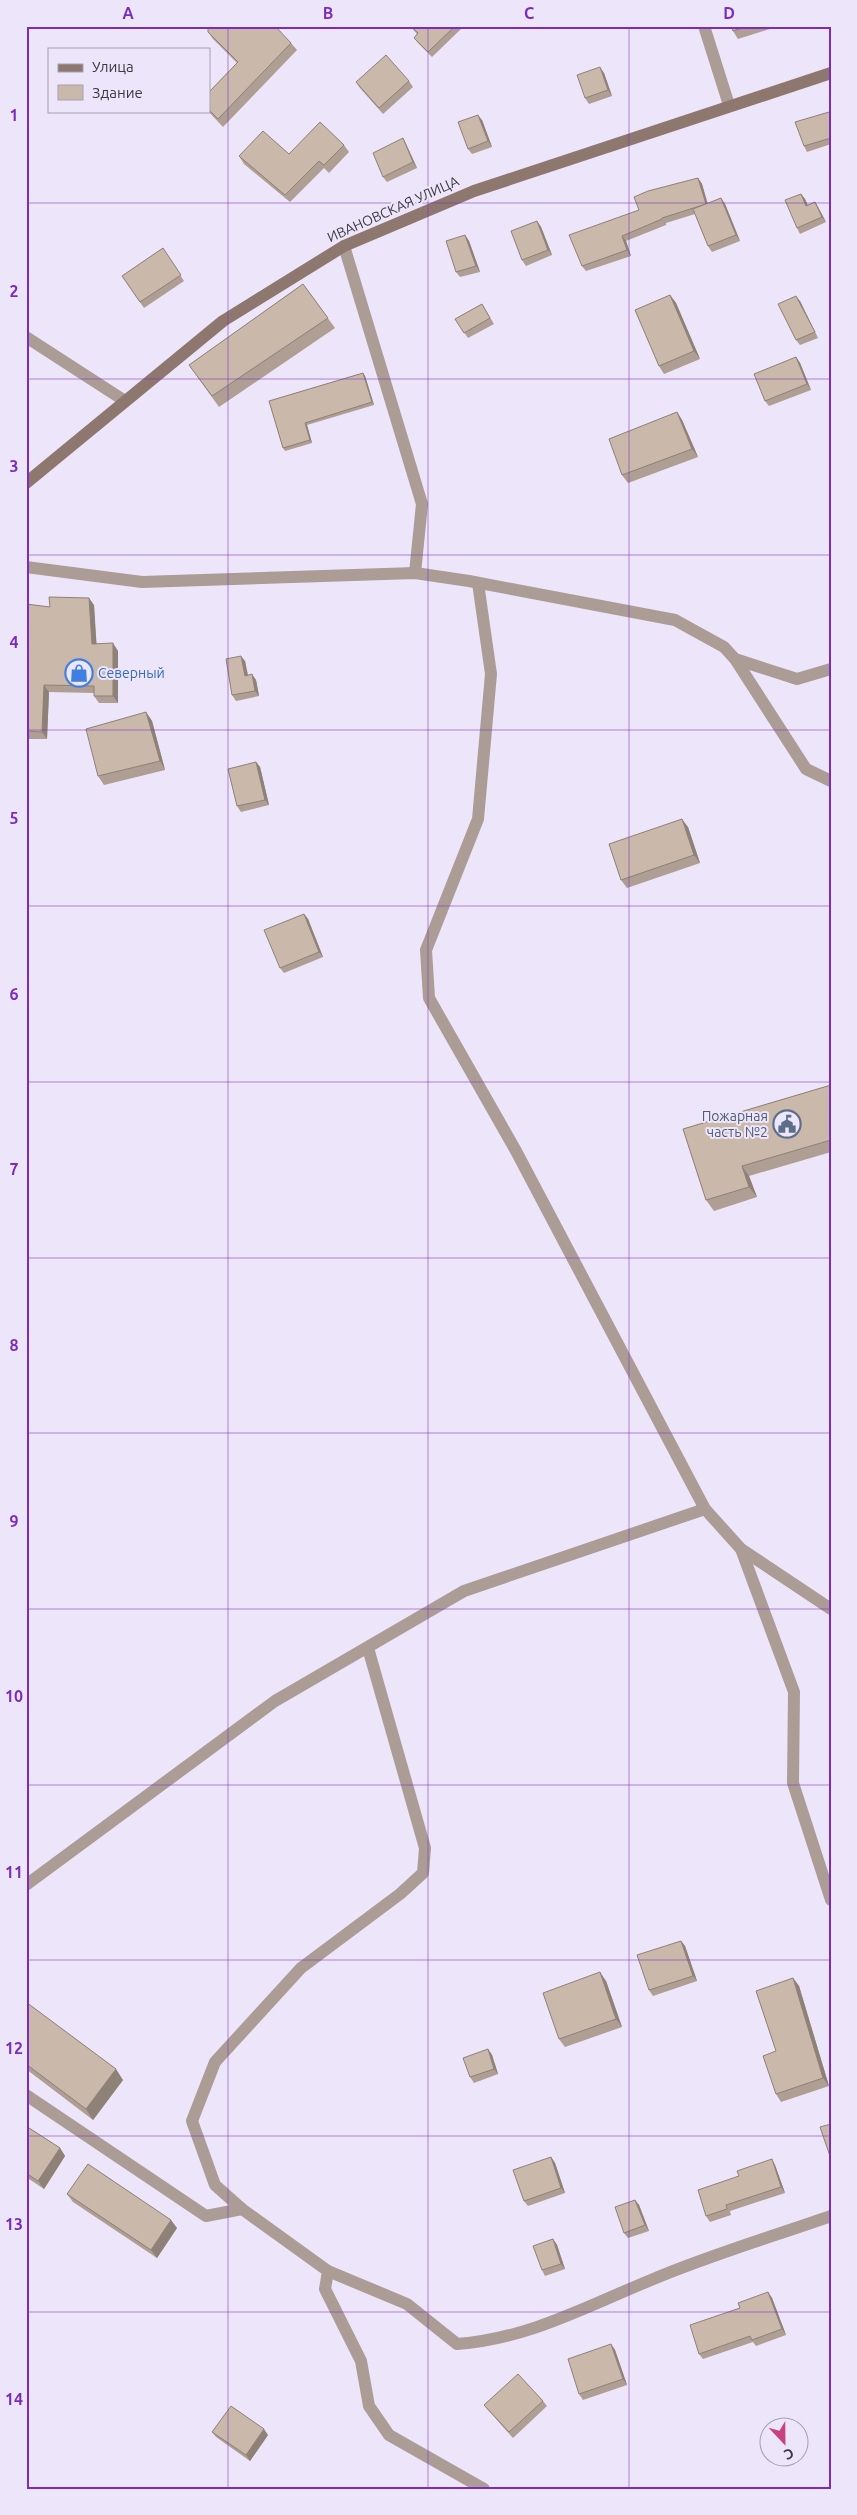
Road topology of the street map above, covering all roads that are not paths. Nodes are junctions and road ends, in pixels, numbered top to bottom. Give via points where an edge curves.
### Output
1 (704, 26) edge
2 (831, 73) edge
3 (729, 105) junction
4 (344, 246) junction
5 (26, 337) edge
6 (125, 401) junction
7 (26, 483) edge
8 (26, 567) edge
9 (415, 573) junction
10 (478, 583) junction
11 (735, 659) junction
12 (831, 669) edge
13 (831, 781) edge
14 (705, 1509) junction
15 (741, 1549) junction
16 (831, 1609) edge
17 (368, 1648) junction
18 (26, 1885) edge
19 (831, 1900) edge
20 (26, 2095) edge
21 (242, 2209) junction
22 (831, 2216) edge
23 (328, 2271) junction
24 (484, 2489) edge

1 - 3 street
2 - 3 main road, ИВАНОВСКАЯ УЛИЦА
3 - 4 main road, ИВАНОВСКАЯ УЛИЦА via 474,191
4 - 6 main road, ИВАНОВСКАЯ УЛИЦА via 223,321
4 - 9 street via 422,504
5 - 6 street
6 - 7 main road, ИВАНОВСКАЯ УЛИЦА
8 - 9 street via 142,582
9 - 10 street
10 - 11 street via 675,620 724,647
10 - 14 street via 491,674 478,819 426,950 429,998 516,1151
11 - 12 street via 797,679
11 - 13 street via 806,769
14 - 15 street
14 - 17 street via 464,1591
15 - 16 street
15 - 19 street via 794,1692 793,1783
17 - 18 street via 275,1701
17 - 21 street via 425,1848 423,1873 301,1968 215,2062 192,2121 214,2186
20 - 21 street via 206,2216
21 - 23 street
22 - 23 street via 652,2279 568,2316 490,2342 457,2344 407,2304
23 - 24 street via 325,2289 361,2361 369,2406 389,2435

